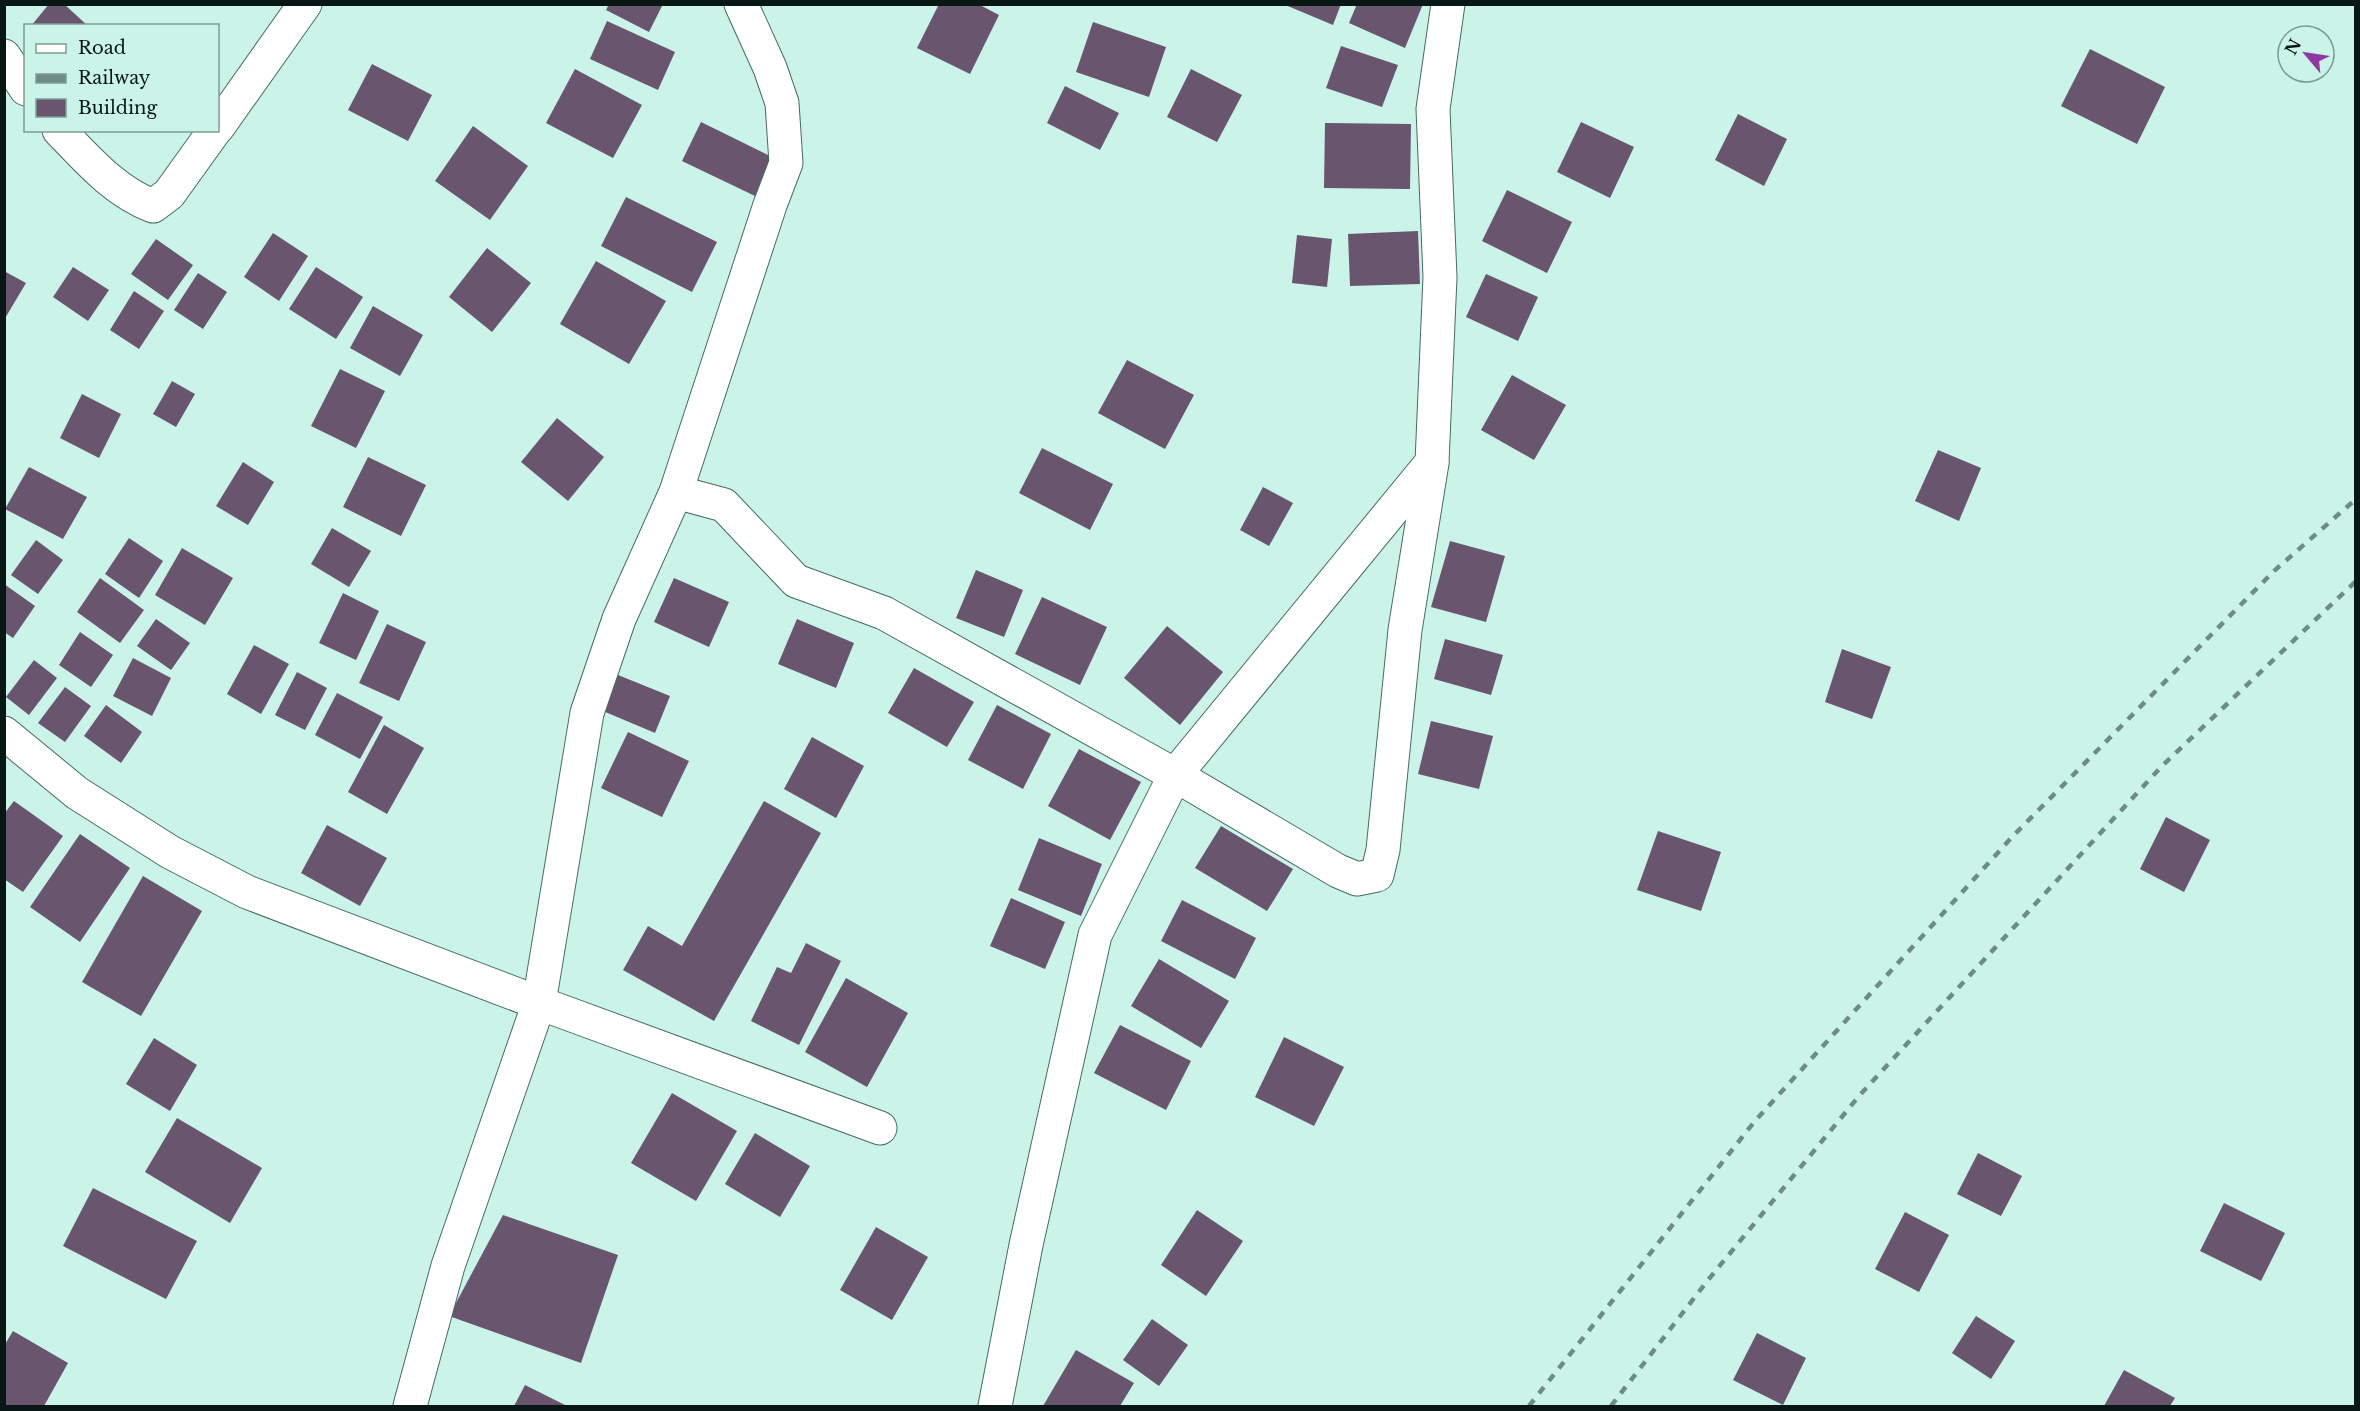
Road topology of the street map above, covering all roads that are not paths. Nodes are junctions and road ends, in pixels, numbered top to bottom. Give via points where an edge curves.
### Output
1 (305, 4) edge
2 (741, 4) edge
3 (1448, 4) edge
4 (4, 56) edge
5 (24, 86) edge
6 (219, 126) edge
7 (61, 132) edge
8 (214, 132) edge
9 (1432, 462) junction
10 (676, 492) junction
11 (4, 733) edge
12 (1175, 775) junction
13 (539, 1003) junction
14 (880, 1128) dead end
15 (410, 1407) edge
16 (995, 1407) edge

1 - 6 street
2 - 10 street via 782,104 786,163
3 - 9 street via 1433,109 1440,277
4 - 5 street
7 - 8 street via 99,172 137,200 153,206 169,194
9 - 12 street
9 - 12 street via 1405,630 1383,850 1377,875 1357,879 1338,872
10 - 12 street via 724,505 796,581 884,613
10 - 13 street via 619,619 587,713
11 - 13 street via 77,793 170,852 247,892
12 - 16 street via 1095,935 1026,1245
13 - 14 street
13 - 15 street via 448,1266

